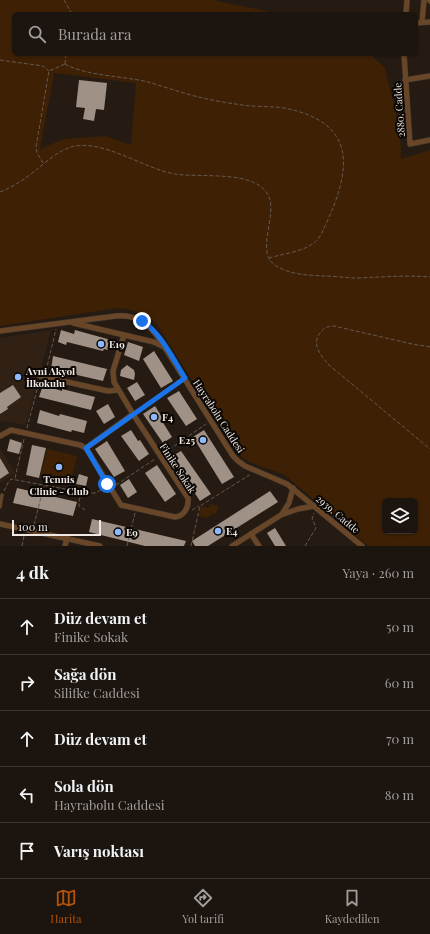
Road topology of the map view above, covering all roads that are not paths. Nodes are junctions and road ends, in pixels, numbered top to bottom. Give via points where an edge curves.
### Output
1 (407, 0) edge
2 (424, 0) edge
3 (406, 12) edge
4 (422, 22) junction
5 (430, 22) edge
6 (418, 23) edge
7 (404, 56) edge
8 (430, 76) edge
9 (406, 80) junction
10 (430, 140) edge
11 (68, 322) junction
12 (0, 332) edge
13 (124, 335) junction
14 (166, 349) junction
15 (42, 376) road end
16 (118, 390) junction
17 (133, 414) junction
18 (0, 436) edge
19 (86, 448) junction
20 (293, 488) junction
21 (2, 495) road end
22 (303, 496) joint
23 (0, 506) edge
24 (316, 507) junction
25 (281, 515) junction
26 (0, 524) edge
27 (251, 534) junction
28 (67, 538) junction
29 (65, 546) edge
30 (100, 546) edge
31 (232, 546) edge
32 (258, 546) edge
33 (362, 546) edge

1 - 3 street
2 - 4 street
4 - 5 street
4 - 6 street
7 - 9 street, 2880. Cadde
8 - 9 street
9 - 10 street, 2880. Cadde via 410,144
11 - 12 street, Hayrabolu Caddesi
11 - 13 street
11 - 14 street, Hayrabolu Caddesi via 116,316 133,317 151,328
13 - 14 street via 154,342
13 - 16 street, Finike Sokak via 113,373
14 - 20 street, Hayrabolu Caddesi via 236,459 244,466 281,480
15 - 16 street via 108,391
16 - 17 street, Finike Sokak
17 - 19 street
17 - 19 street, Finike Sokak via 188,498 186,510 180,516 174,517 120,504
18 - 19 street via 11,430
20 - 22 street, Hayrabolu Caddesi
20 - 25 street via 288,505
21 - 23 lane
22 - 24 street, 2939. Cadde
24 - 25 street via 298,509
24 - 33 street, 2939. Cadde
25 - 27 street
26 - 28 street
27 - 31 street
27 - 32 street
28 - 29 street
28 - 30 street

